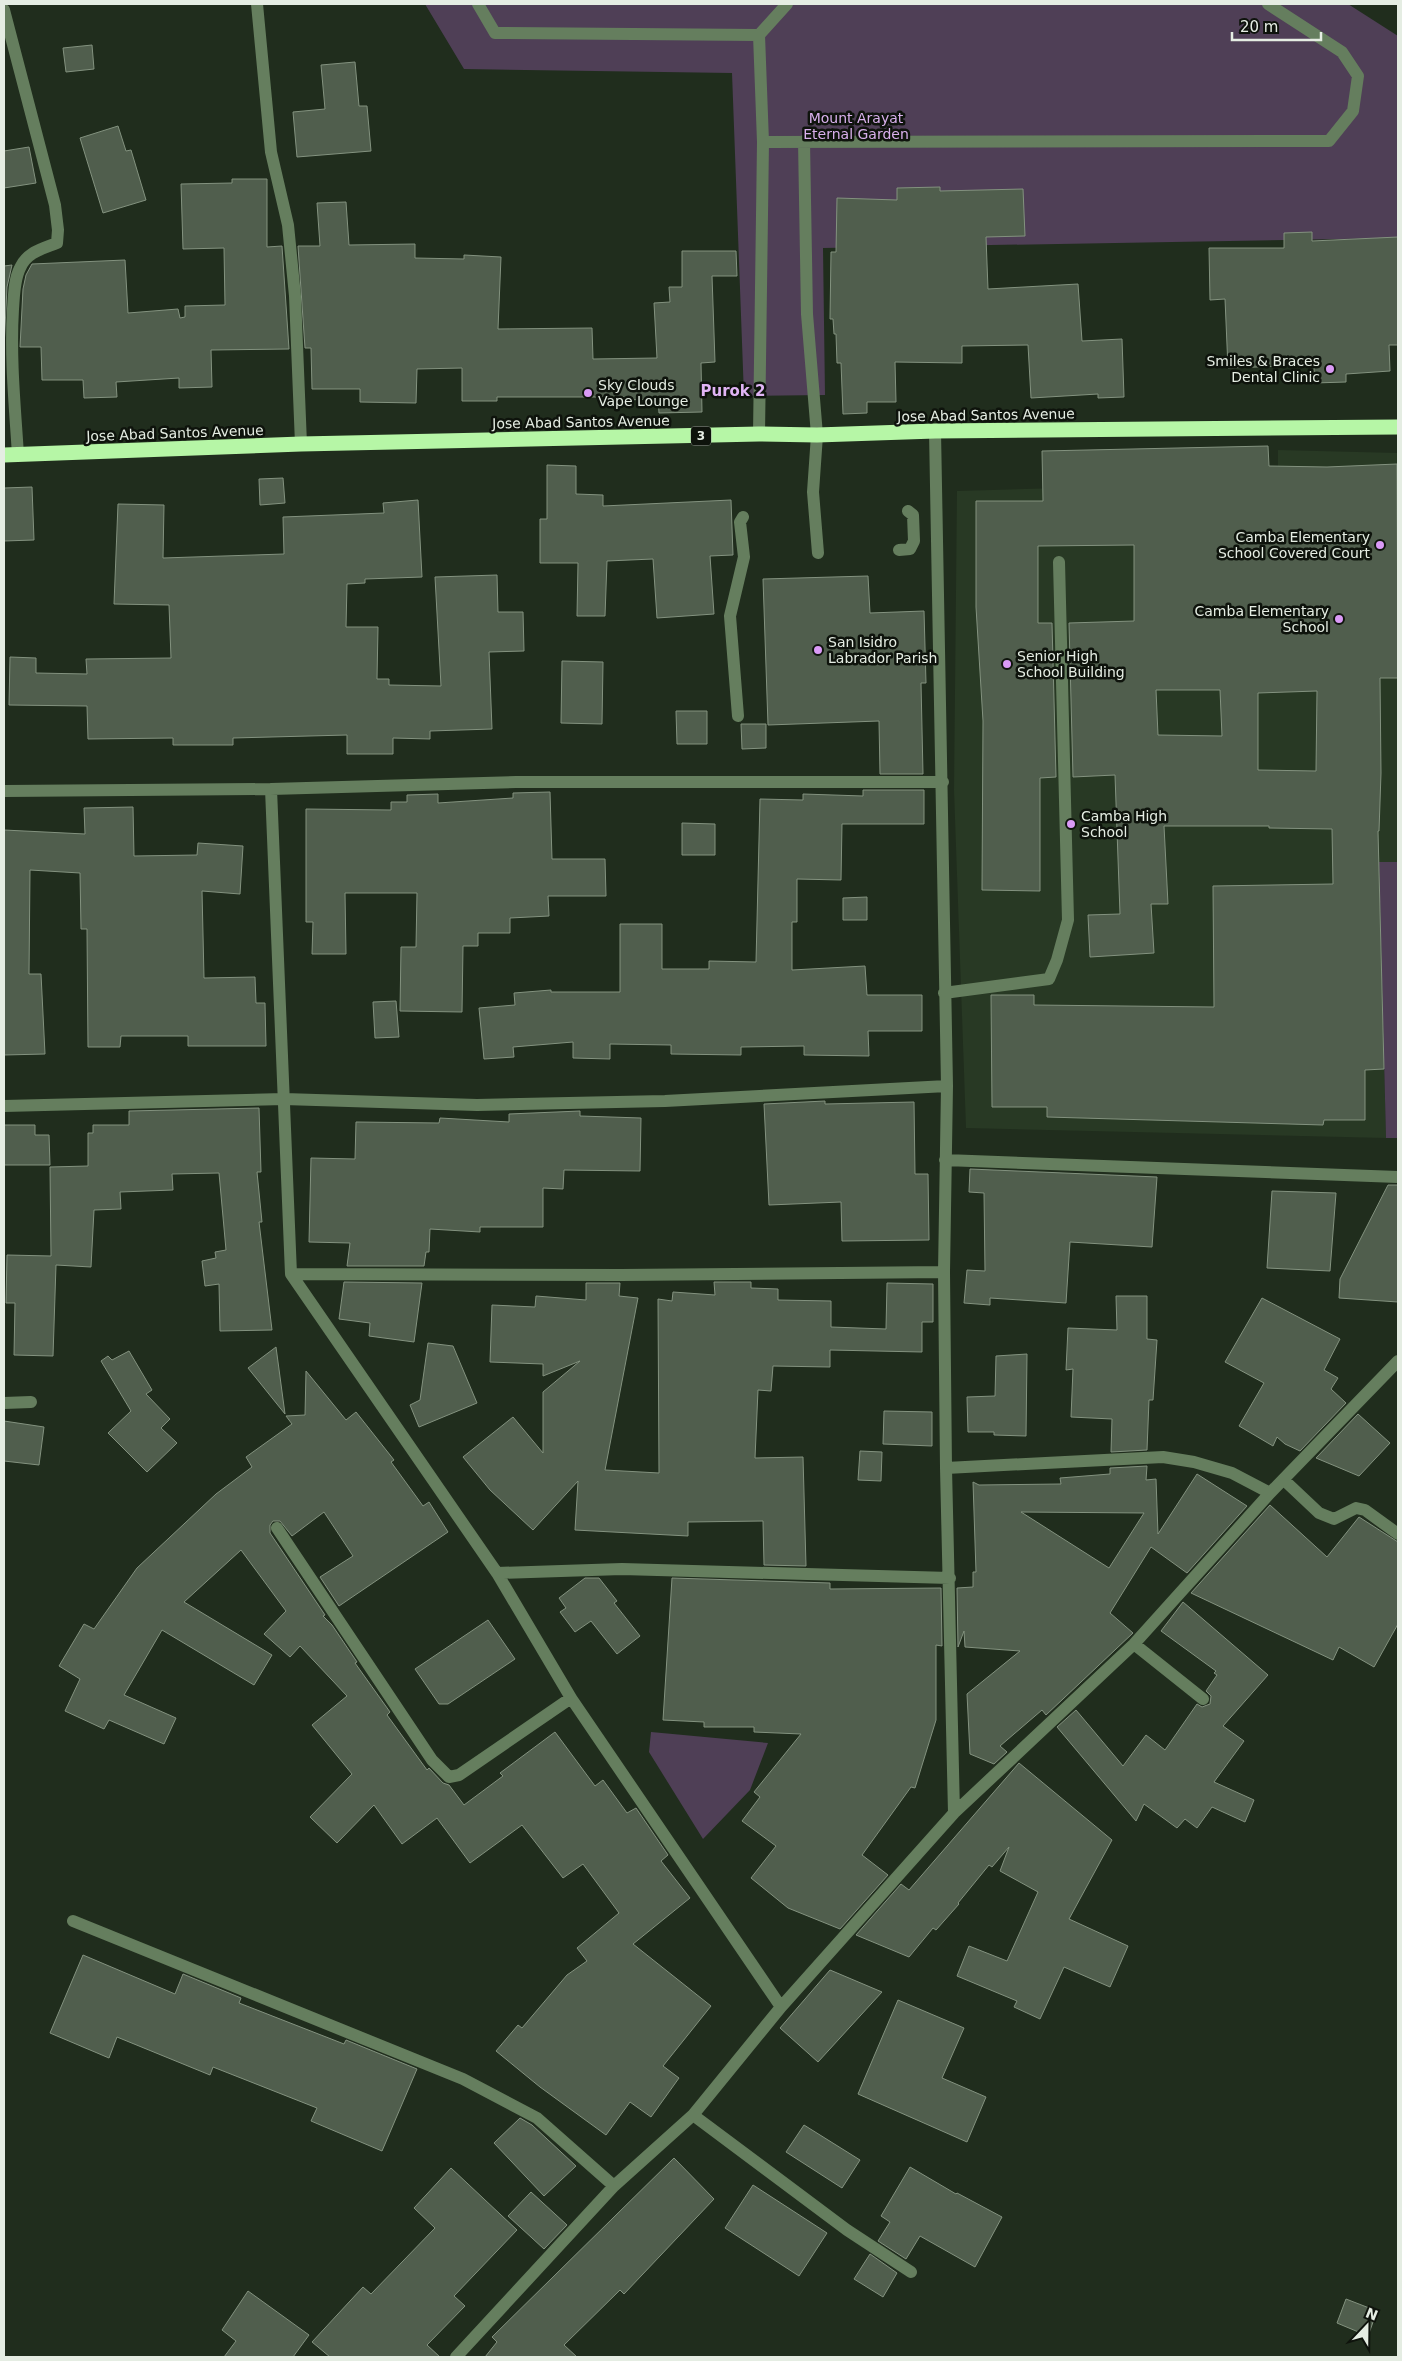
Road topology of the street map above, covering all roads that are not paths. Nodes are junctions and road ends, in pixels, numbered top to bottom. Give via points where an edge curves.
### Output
1 (257, 4) edge
2 (478, 4) edge
3 (786, 4) edge
4 (1268, 4) edge
5 (4, 10) edge
6 (759, 35) junction
7 (804, 141) junction
8 (763, 142) junction
9 (10, 280) edge
10 (1398, 426) edge
11 (935, 430) junction
12 (759, 434) junction
13 (817, 435) junction
14 (301, 444) junction
15 (11, 455) edge
16 (908, 511) dead end
17 (743, 517) dead end
18 (899, 550) dead end
19 (818, 553) dead end
20 (1060, 562) dead end
21 (738, 716) dead end
22 (943, 782) junction
23 (271, 789) junction
24 (4, 791) edge
25 (944, 993) junction
26 (947, 1086) junction
27 (284, 1099) junction
28 (4, 1106) edge
29 (946, 1160) junction
30 (1398, 1177) edge
31 (944, 1272) junction
32 (291, 1274) junction
33 (1398, 1360) edge
34 (31, 1402) dead end
35 (4, 1403) edge
36 (946, 1468) junction
37 (1284, 1480) junction
38 (1270, 1493) junction
39 (277, 1528) dead end
40 (1398, 1534) edge
41 (497, 1573) junction
42 (950, 1578) junction
43 (1134, 1644) junction
44 (571, 1698) junction
45 (1203, 1698) dead end
46 (954, 1813) junction
47 (73, 1921) dead end
48 (781, 2007) junction
49 (693, 2115) junction
50 (614, 2186) junction
51 (911, 2272) dead end
52 (456, 2357) edge

1 - 14 street via 271,152 289,234
2 - 6 street via 495,33
3 - 6 street
4 - 7 street via 1342,52 1358,76 1353,111 1329,141
5 - 9 street via 56,205 58,230 57,243 35,251
6 - 8 street
7 - 8 street
7 - 13 street via 807,314
8 - 12 street
9 - 15 street
10 - 11 highway, Jose Abad Santos Avenue / 3
11 - 13 highway, Jose Abad Santos Avenue / 3
11 - 22 street
12 - 13 highway, Jose Abad Santos Avenue / 3
12 - 14 highway, Jose Abad Santos Avenue / 3
13 - 19 street via 813,492
14 - 15 highway, Jose Abad Santos Avenue / 3
16 - 18 street via 913,515 914,541 910,549
17 - 21 street via 740,522 744,557 730,616
20 - 25 street via 1068,920 1049,979
22 - 23 street via 516,782
22 - 25 street
23 - 24 street
23 - 27 street
25 - 26 street
26 - 27 street via 665,1101 478,1105
26 - 29 street
27 - 28 street
27 - 32 street
29 - 30 street
29 - 31 street
31 - 32 street
31 - 36 street
32 - 41 street
33 - 37 street
34 - 35 street
36 - 38 street via 1163,1457 1232,1473
36 - 42 street
37 - 38 street
37 - 40 street via 1319,1513 1334,1519 1356,1508 1365,1510
38 - 43 street
39 - 44 street via 432,1760 449,1777 459,1775
41 - 42 street via 622,1569
41 - 44 street
42 - 46 street
43 - 45 street
43 - 46 street
44 - 48 street
46 - 48 street
47 - 50 street via 463,2079 537,2118
48 - 49 street
49 - 50 street
49 - 51 street via 847,2230
50 - 52 street

